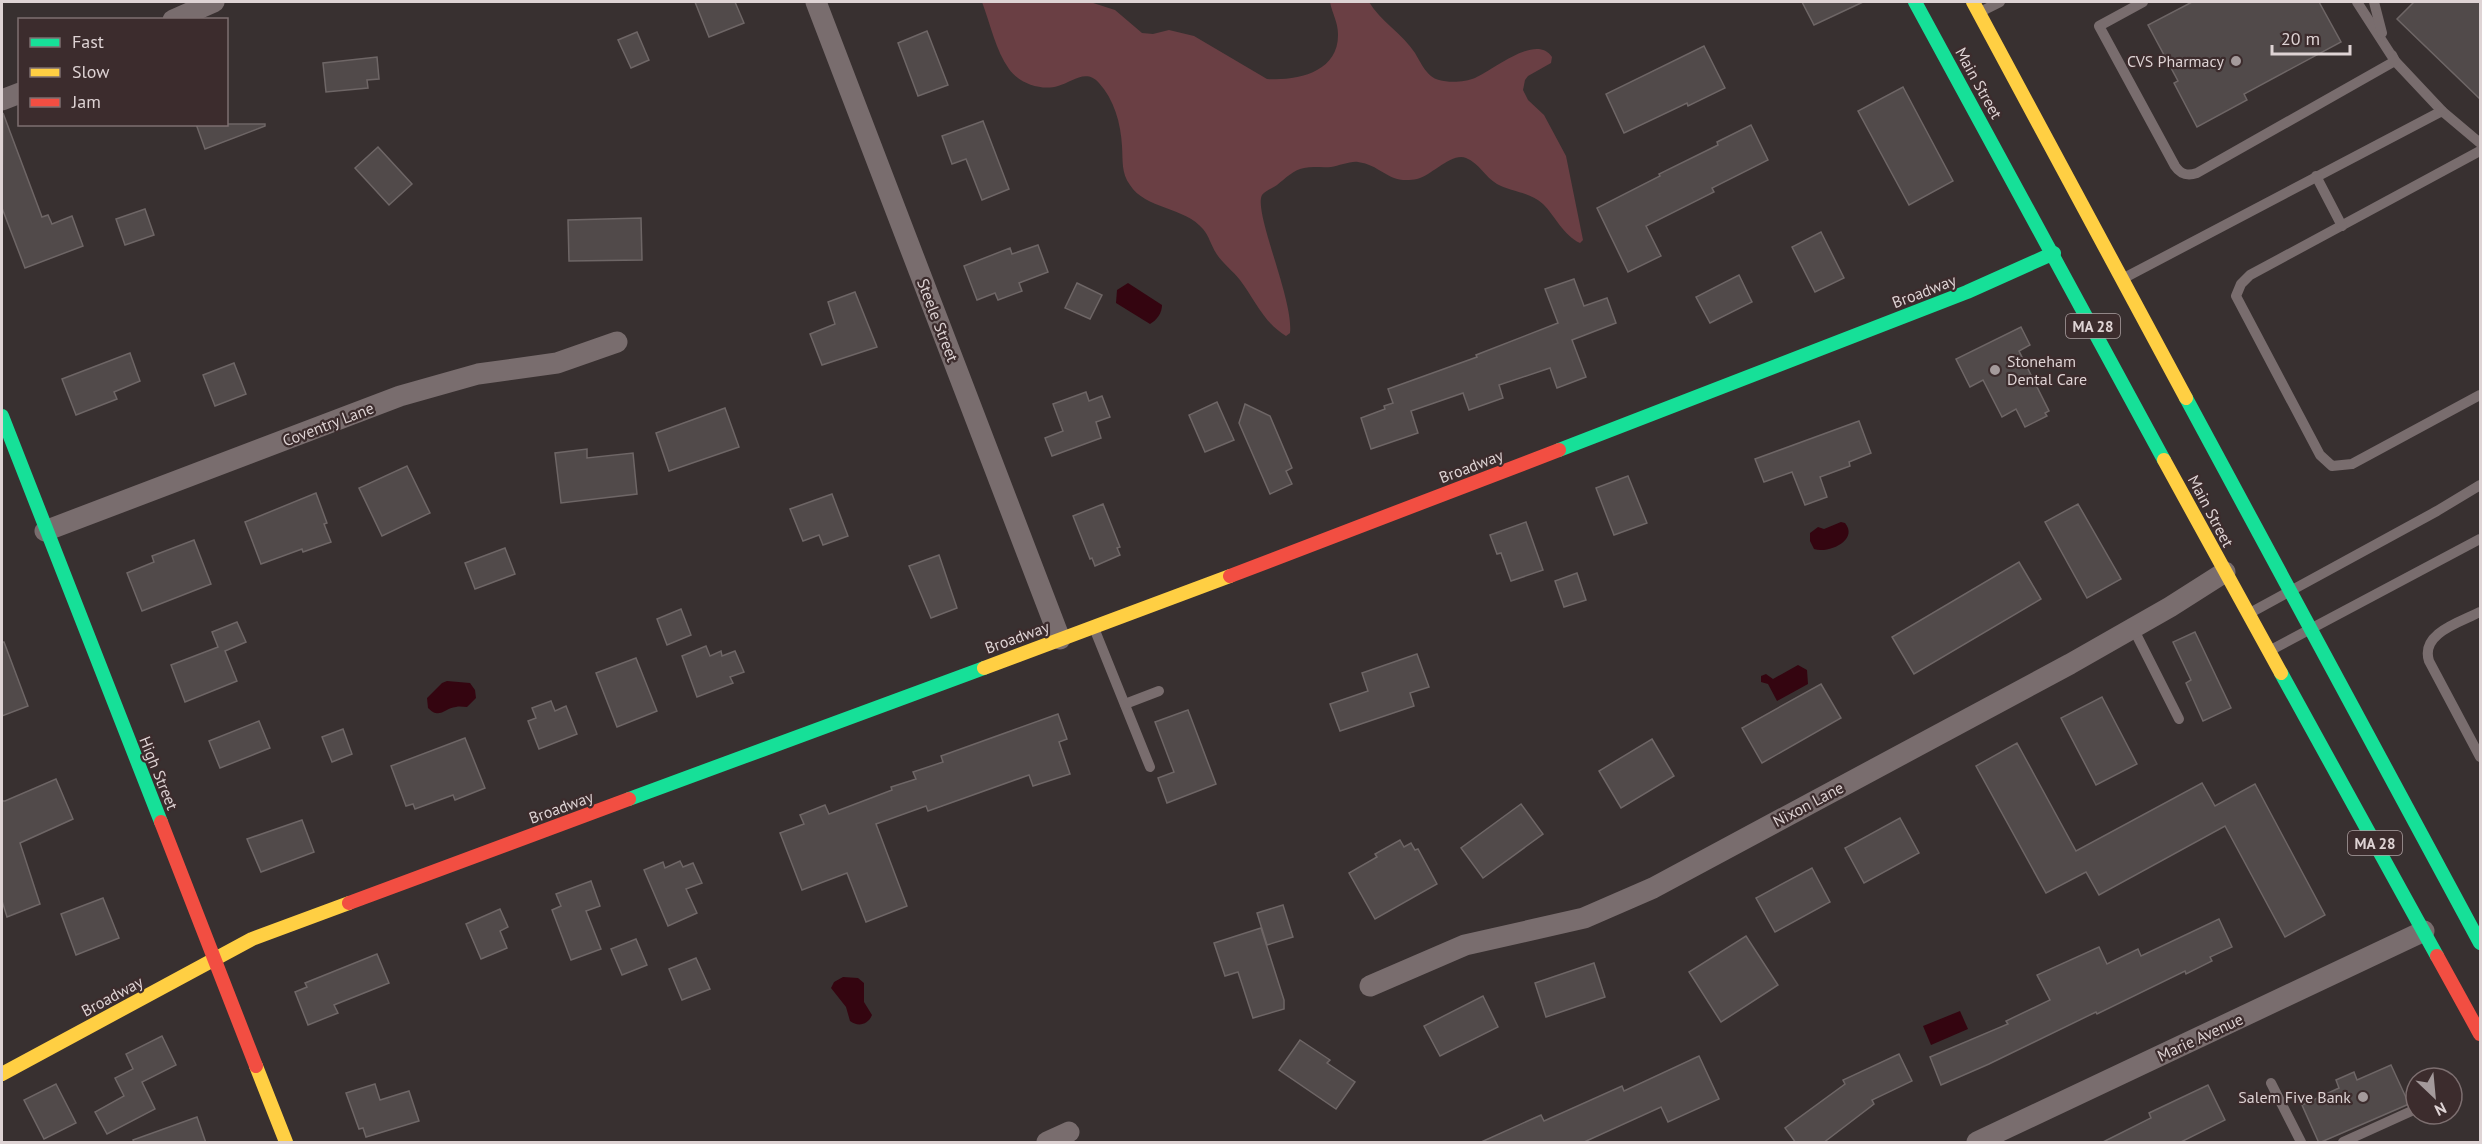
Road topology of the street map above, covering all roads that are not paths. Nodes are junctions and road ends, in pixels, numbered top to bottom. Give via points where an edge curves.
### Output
1 (214, 2) edge
2 (816, 2) edge
3 (1915, 2) edge
4 (2000, 2) edge
5 (2143, 2) edge
6 (2357, 2) edge
7 (2374, 2) edge
8 (1976, 7) edge
9 (178, 18) edge
10 (2395, 61) junction
11 (18, 94) edge
12 (2, 100) edge
13 (2442, 111) junction
14 (2481, 143) edge
15 (2481, 151) edge
16 (2316, 176) junction
17 (2342, 225) junction
18 (2054, 253) junction
19 (2124, 278) junction
20 (617, 342) dead end
21 (2481, 395) edge
22 (2, 416) edge
23 (2481, 485) edge
24 (45, 531) junction
25 (2481, 539) edge
26 (2225, 572) junction
27 (2291, 590) junction
28 (2481, 612) edge
29 (2248, 614) junction
30 (1094, 627) junction
31 (2312, 627) junction
32 (2133, 628) junction
33 (1060, 639) junction
34 (2269, 651) junction
35 (1160, 692) dead end
36 (1125, 704) junction
37 (2179, 719) dead end
38 (2481, 757) edge
39 (1150, 767) dead end
40 (2424, 931) junction
41 (2481, 943) edge
42 (214, 958) junction
43 (1370, 986) dead end
44 (2481, 1034) edge
45 (2, 1074) edge
46 (2271, 1083) dead end
47 (2404, 1115) edge
48 (1069, 1132) dead end
49 (285, 1143) edge
50 (1047, 1143) edge
51 (1977, 1143) edge
52 (2301, 1143) edge
53 (2343, 1143) edge

1 - 9 street
2 - 33 street, Steele Street
3 - 18 main road, Main Street / MA 28
4 - 8 lane
5 - 10 lane via 2099,26 2175,166 2187,175 2197,173
6 - 10 lane
7 - 10 lane
8 - 19 main road, Main Street / MA 28
10 - 13 lane
11 - 12 street
13 - 14 lane
13 - 16 lane
15 - 17 lane
16 - 17 lane
16 - 19 lane
17 - 21 lane via 2250,275 2236,296 2323,460 2337,467 2352,464
18 - 26 main road, Main Street / MA 28
18 - 30 main road, Broadway via 1967,292
19 - 27 main road, Main Street / MA 28
20 - 24 street, Coventry Lane via 557,363 477,374 400,396
22 - 24 main road, High Street
23 - 27 lane
24 - 42 main road, High Street
25 - 31 lane
26 - 29 main road, Main Street / MA 28
26 - 32 street, Nixon Lane
27 - 29 lane
27 - 31 main road, Main Street / MA 28
28 - 38 lane via 2434,637 2427,651
29 - 34 main road, Main Street / MA 28
30 - 33 main road, Broadway
30 - 36 lane
31 - 34 lane
31 - 41 main road, Main Street / MA 28
32 - 37 lane
32 - 43 street, Nixon Lane via 1653,888 1575,921 1465,945
33 - 42 main road, Broadway via 263,935
34 - 40 main road, Main Street / MA 28
35 - 36 lane
36 - 39 lane
40 - 44 main road, Main Street / MA 28
40 - 51 street, Marie Avenue
42 - 45 main road, Broadway
42 - 49 main road, High Street
46 - 52 lane
47 - 53 lane
48 - 50 street

